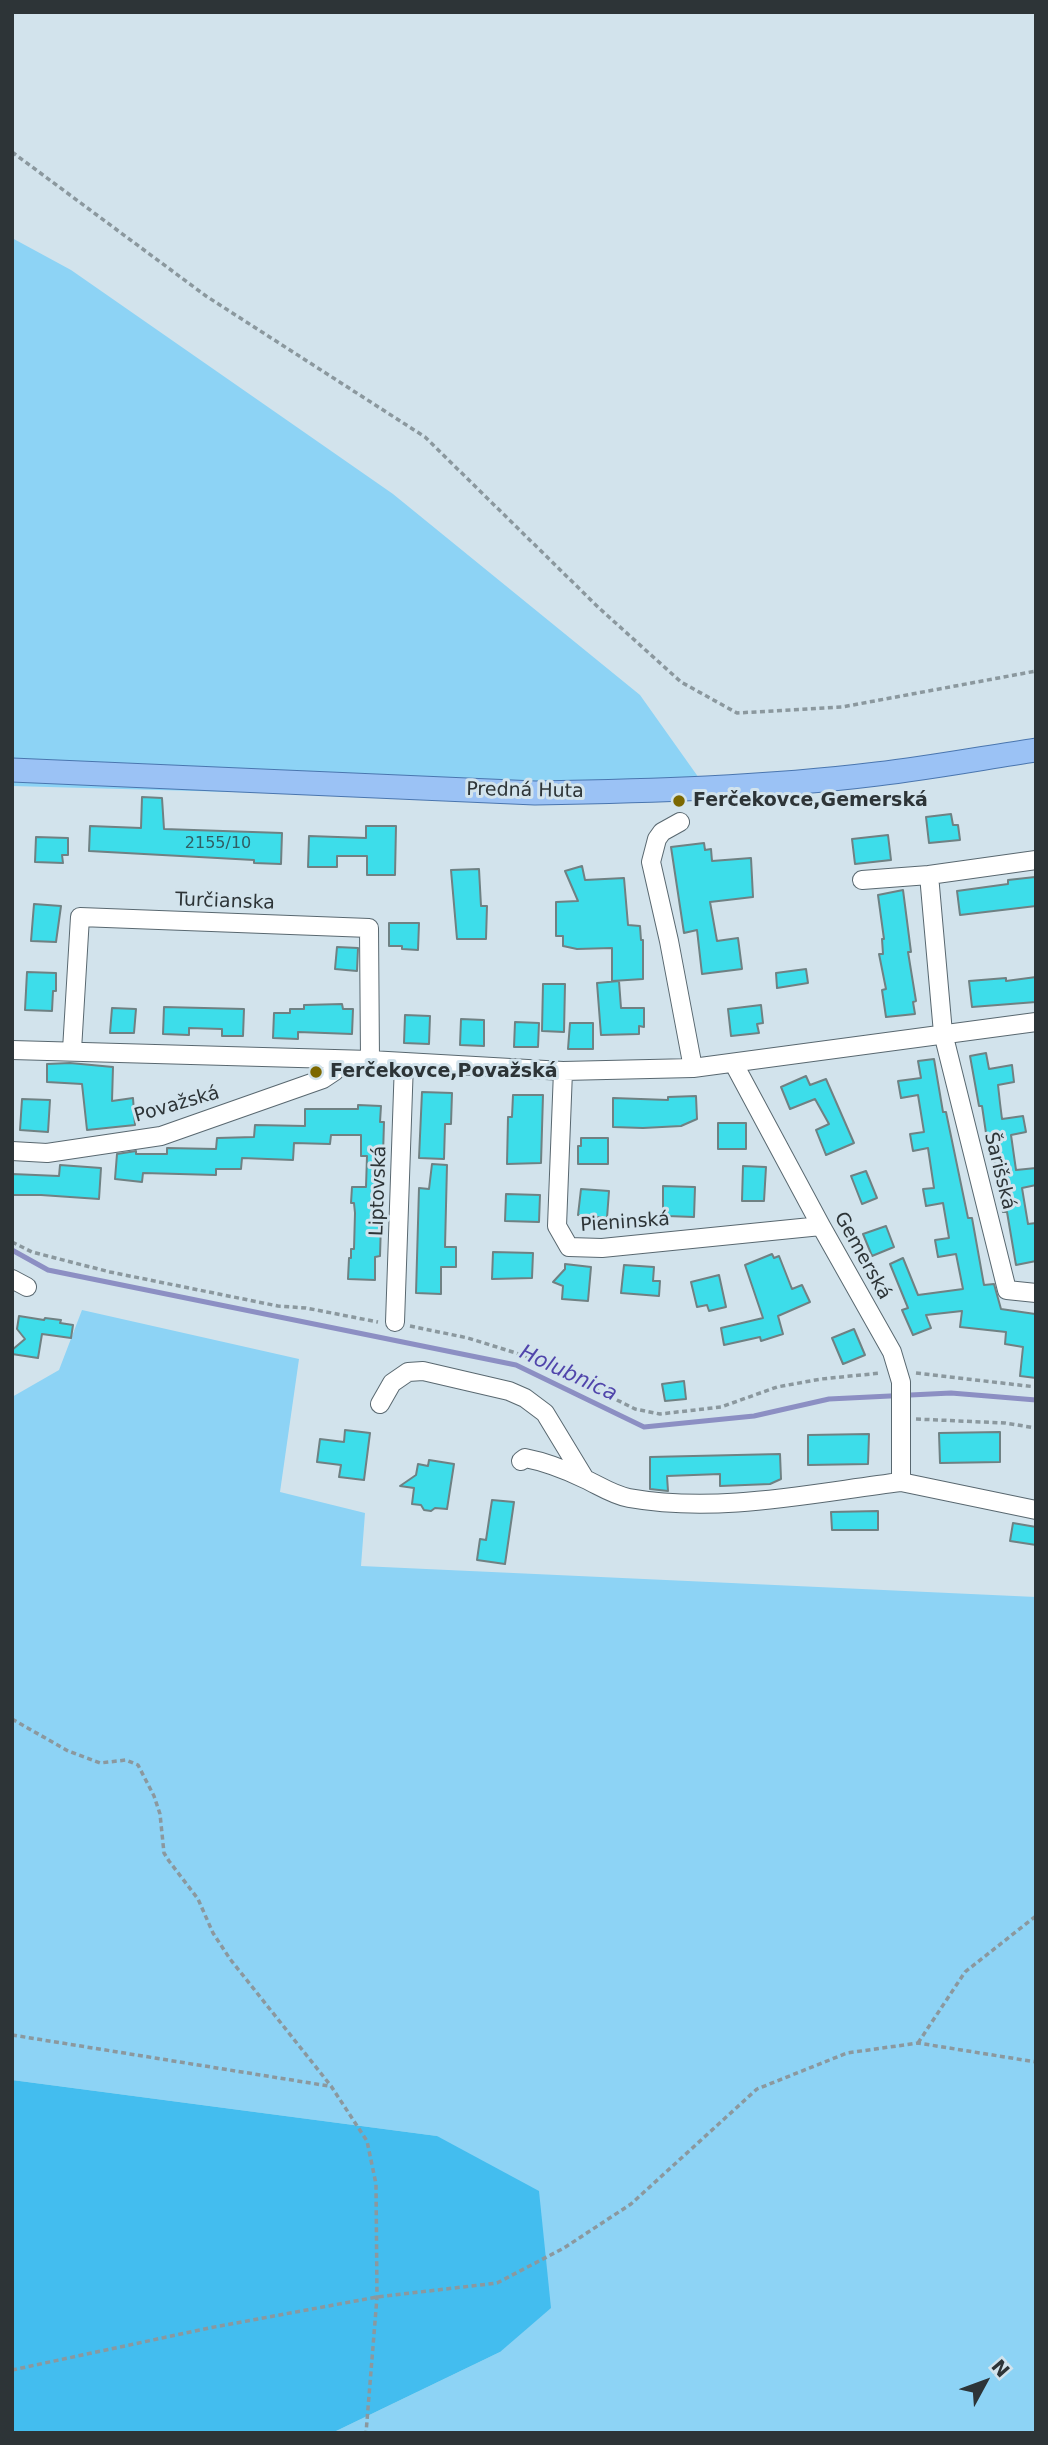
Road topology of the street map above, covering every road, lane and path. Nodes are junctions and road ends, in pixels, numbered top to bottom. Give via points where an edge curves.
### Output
1 (12, 152) edge
2 (1036, 671) edge
3 (1036, 750) edge
4 (12, 770) edge
5 (680, 822) dead end
6 (1036, 860) edge
7 (929, 875) junction
8 (862, 880) dead end
9 (1036, 1022) edge
10 (943, 1033) junction
11 (12, 1050) edge
12 (72, 1051) junction
13 (285, 1058) junction
14 (339, 1060) junction
15 (370, 1060) junction
16 (404, 1062) junction
17 (734, 1063) junction
18 (693, 1068) junction
19 (563, 1071) junction
20 (288, 1091) junction
21 (12, 1151) edge
22 (821, 1226) junction
23 (12, 1241) edge
24 (1036, 1293) edge
25 (395, 1322) junction
26 (900, 1376) junction
27 (1036, 1387) edge
28 (380, 1404) dead end
29 (900, 1413) junction
30 (1036, 1428) edge
31 (522, 1461) dead end
32 (585, 1479) junction
33 (901, 1482) junction
34 (1036, 1510) edge
35 (12, 1719) edge
36 (1036, 1916) edge
37 (12, 2035) edge
38 (918, 2043) junction
39 (1036, 2062) edge
40 (331, 2086) junction
41 (377, 2297) junction
42 (12, 2370) edge
43 (366, 2433) edge

1 - 2 path via 206,296 425,437 681,682 737,713 842,707
3 - 4 main road, Predná Huta via 876,775 601,792
5 - 18 street via 662,832 650,862
6 - 7 street
7 - 8 street
7 - 10 street
9 - 10 street
10 - 17 street
10 - 24 street, Šarišská via 1007,1290
11 - 12 street
12 - 13 street
12 - 15 street, Turčianska via 80,917 369,928
13 - 14 street
13 - 20 street
14 - 15 street
14 - 20 street, Považská via 331,1075
15 - 16 street
16 - 19 street
16 - 25 street, Liptovská
17 - 18 street
17 - 22 street, Gemerská
18 - 19 street
19 - 22 street, Pieninská via 557,1226 569,1247 602,1248
20 - 21 street, Považská via 160,1136 47,1153
22 - 26 street, Gemerská via 892,1352
23 - 25 path via 33,1252 110,1272 278,1306
25 - 26 path via 536,1359 635,1409 660,1414 721,1407 777,1387 821,1379
26 - 27 path
26 - 29 street, Gemerská
28 - 32 street via 392,1383 415,1371 509,1391 545,1413
29 - 30 path
29 - 33 street, Gemerská
31 - 32 street via 544,1462
32 - 33 street via 628,1498 722,1504
33 - 34 street
35 - 40 path via 68,1751 100,1763 126,1759 138,1766 160,1814 164,1853 198,1899 230,1959
36 - 38 path via 965,1972
37 - 40 path
38 - 39 path
38 - 41 path via 847,2053 757,2089 631,2204 564,2248 497,2283
40 - 41 path via 367,2141 376,2184
41 - 42 path
41 - 43 path

